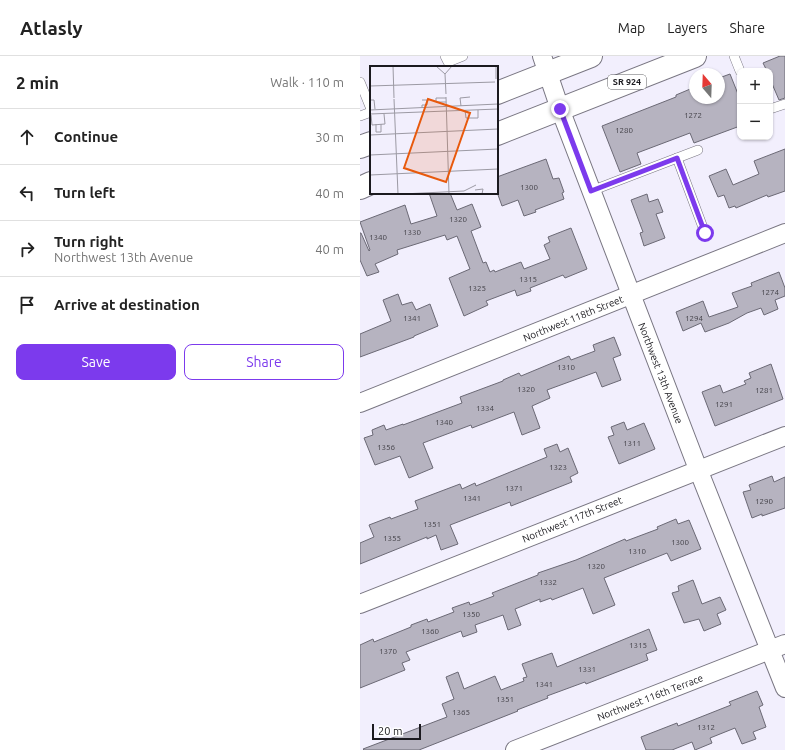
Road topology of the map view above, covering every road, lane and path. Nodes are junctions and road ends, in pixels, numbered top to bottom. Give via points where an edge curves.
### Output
1 (463, 56) edge
2 (591, 56) edge
3 (695, 56) edge
4 (734, 56) edge
5 (446, 59) edge
6 (545, 65) edge
7 (739, 68) edge
8 (360, 82) edge
9 (498, 92) edge
10 (785, 104) edge
11 (370, 107) edge
12 (773, 108) edge
13 (560, 109) junction
14 (370, 111) edge
15 (360, 116) edge
16 (498, 134) edge
17 (370, 143) edge
18 (360, 147) edge
19 (698, 150) dead end
20 (677, 158) junction
21 (370, 184) edge
22 (360, 188) edge
23 (591, 191) junction
24 (705, 233) dead end
25 (785, 233) edge
26 (631, 295) junction
27 (360, 403) edge
28 (785, 436) edge
29 (698, 469) junction
30 (360, 604) edge
31 (777, 647) edge
32 (785, 688) edge
33 (515, 750) edge

1 - 5 lane
2 - 6 highway
3 - 13 highway, SR 924
4 - 7 lane
6 - 9 highway
6 - 13 street, Northwest 13th Avenue
8 - 11 lane
10 - 12 lane
13 - 16 highway, SR 924
13 - 23 street, Northwest 13th Avenue
14 - 15 lane
17 - 18 highway
19 - 20 lane
20 - 23 lane
20 - 24 lane
21 - 22 highway
23 - 26 street, Northwest 13th Avenue
25 - 26 street, Northwest 118th Street
26 - 27 street, Northwest 118th Street
26 - 29 street, Northwest 13th Avenue
28 - 29 street, Northwest 117th Street
29 - 30 street, Northwest 117th Street
29 - 31 street, Northwest 13th Avenue
31 - 32 street, Northwest 13th Avenue
31 - 33 street, Northwest 116th Terrace

